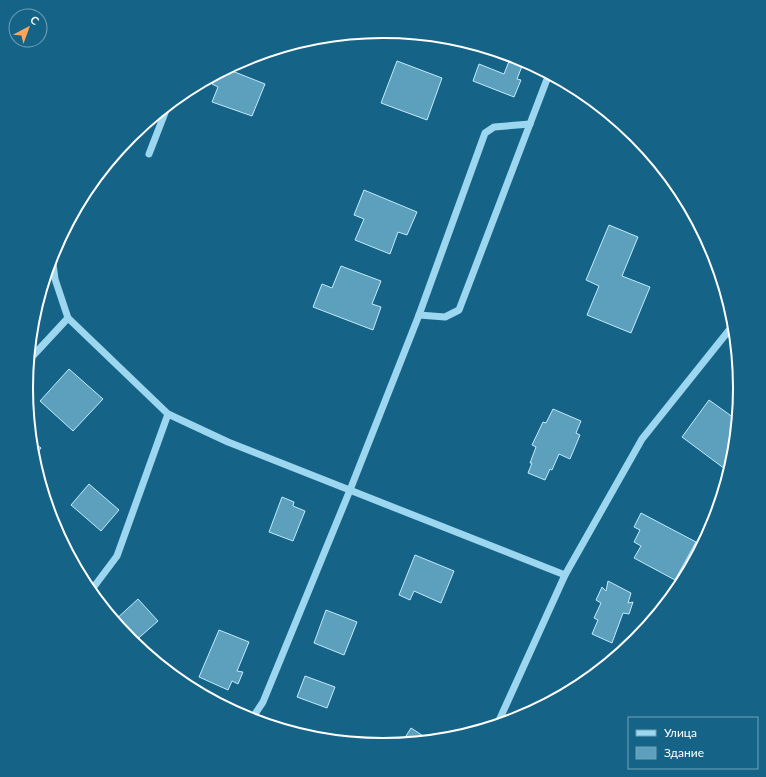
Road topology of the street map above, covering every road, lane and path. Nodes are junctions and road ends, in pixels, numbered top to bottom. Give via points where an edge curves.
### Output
1 (547, 79) edge
2 (164, 116) edge
3 (530, 124) junction
4 (149, 154) dead end
5 (54, 271) edge
6 (418, 315) junction
7 (68, 318) junction
8 (728, 332) edge
9 (35, 353) edge
10 (168, 414) junction
11 (350, 490) junction
12 (565, 575) junction
13 (94, 586) edge
14 (255, 714) edge
15 (500, 718) edge

1 - 3 street
2 - 4 street
3 - 6 street via 494,127 485,133
3 - 6 street via 458,310 445,317
5 - 7 street
6 - 11 street
7 - 9 street
7 - 10 street
8 - 12 street via 642,439
10 - 11 street via 228,442
10 - 13 street via 117,556
11 - 12 street
11 - 14 street via 263,702
12 - 15 street

